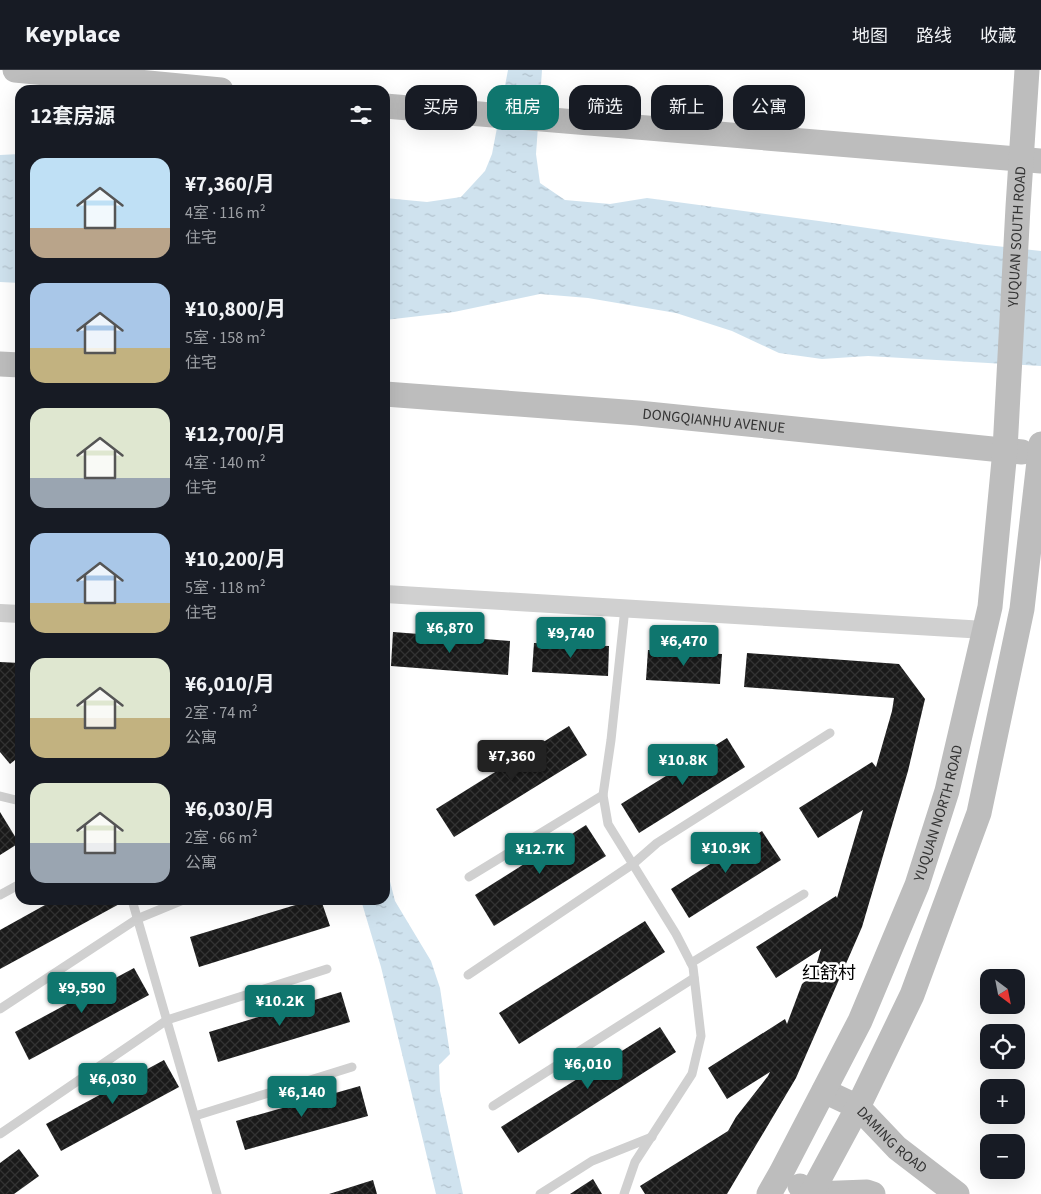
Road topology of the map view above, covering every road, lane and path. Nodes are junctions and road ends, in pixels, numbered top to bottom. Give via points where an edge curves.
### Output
1 (15, 70) edge
2 (1027, 70) edge
3 (170, 85) edge
4 (390, 106) edge
5 (1032, 161) edge
6 (0, 364) edge
7 (15, 365) edge
8 (390, 394) edge
9 (1008, 404) joint
10 (1041, 444) edge
11 (1005, 450) junction
12 (1041, 454) edge
13 (390, 594) edge
14 (625, 608) junction
15 (0, 612) edge
16 (15, 614) edge
17 (985, 630) junction
18 (830, 733) dead end
19 (603, 795) junction
20 (0, 796) edge
21 (15, 800) edge
22 (633, 864) junction
23 (470, 877) dead end
24 (15, 887) edge
25 (804, 894) dead end
26 (0, 895) edge
27 (133, 905) edge
28 (170, 905) edge
29 (137, 919) junction
30 (691, 963) junction
31 (327, 968) dead end
32 (468, 975) dead end
33 (694, 978) junction
34 (0, 1009) edge
35 (167, 1020) junction
36 (352, 1067) dead end
37 (824, 1091) junction
38 (493, 1106) dead end
39 (858, 1107) junction
40 (195, 1116) junction
41 (0, 1134) edge
42 (652, 1137) junction
43 (775, 1184) edge
44 (217, 1194) edge
45 (540, 1194) edge
46 (624, 1194) edge
47 (812, 1194) edge
48 (872, 1194) edge
49 (957, 1194) edge

1 - 3 street
2 - 5 street, YUQUAN SOUTH ROAD
4 - 5 street
5 - 9 street, YUQUAN SOUTH ROAD via 1018,207
6 - 7 street
8 - 11 street, DONGQIANHU AVENUE via 638,414
9 - 11 street, YUQUAN NORTH ROAD
10 - 12 street
11 - 12 street, DONGQIANHU AVENUE
11 - 17 street, YUQUAN NORTH ROAD
12 - 39 street via 1022,609 979,814 912,995
13 - 14 street
14 - 17 street
14 - 19 lane
15 - 16 street
17 - 37 street, YUQUAN NORTH ROAD via 947,791 917,885 860,1021
18 - 22 lane via 656,843
19 - 22 lane via 608,824
19 - 23 lane
20 - 21 lane
22 - 30 lane
22 - 32 lane
24 - 26 lane
25 - 30 lane
27 - 29 lane
28 - 29 lane
29 - 34 lane
29 - 35 lane
30 - 33 lane
31 - 35 lane
33 - 38 lane
33 - 42 lane via 701,1036 692,1074
35 - 40 lane
35 - 41 lane
36 - 40 lane
37 - 39 street, DAMING ROAD
37 - 43 street, YUQUAN NORTH ROAD
39 - 47 street
39 - 49 street, DAMING ROAD via 897,1148
40 - 44 lane
42 - 45 lane via 592,1161
42 - 46 lane via 635,1162
43 - 47 street
47 - 48 street

